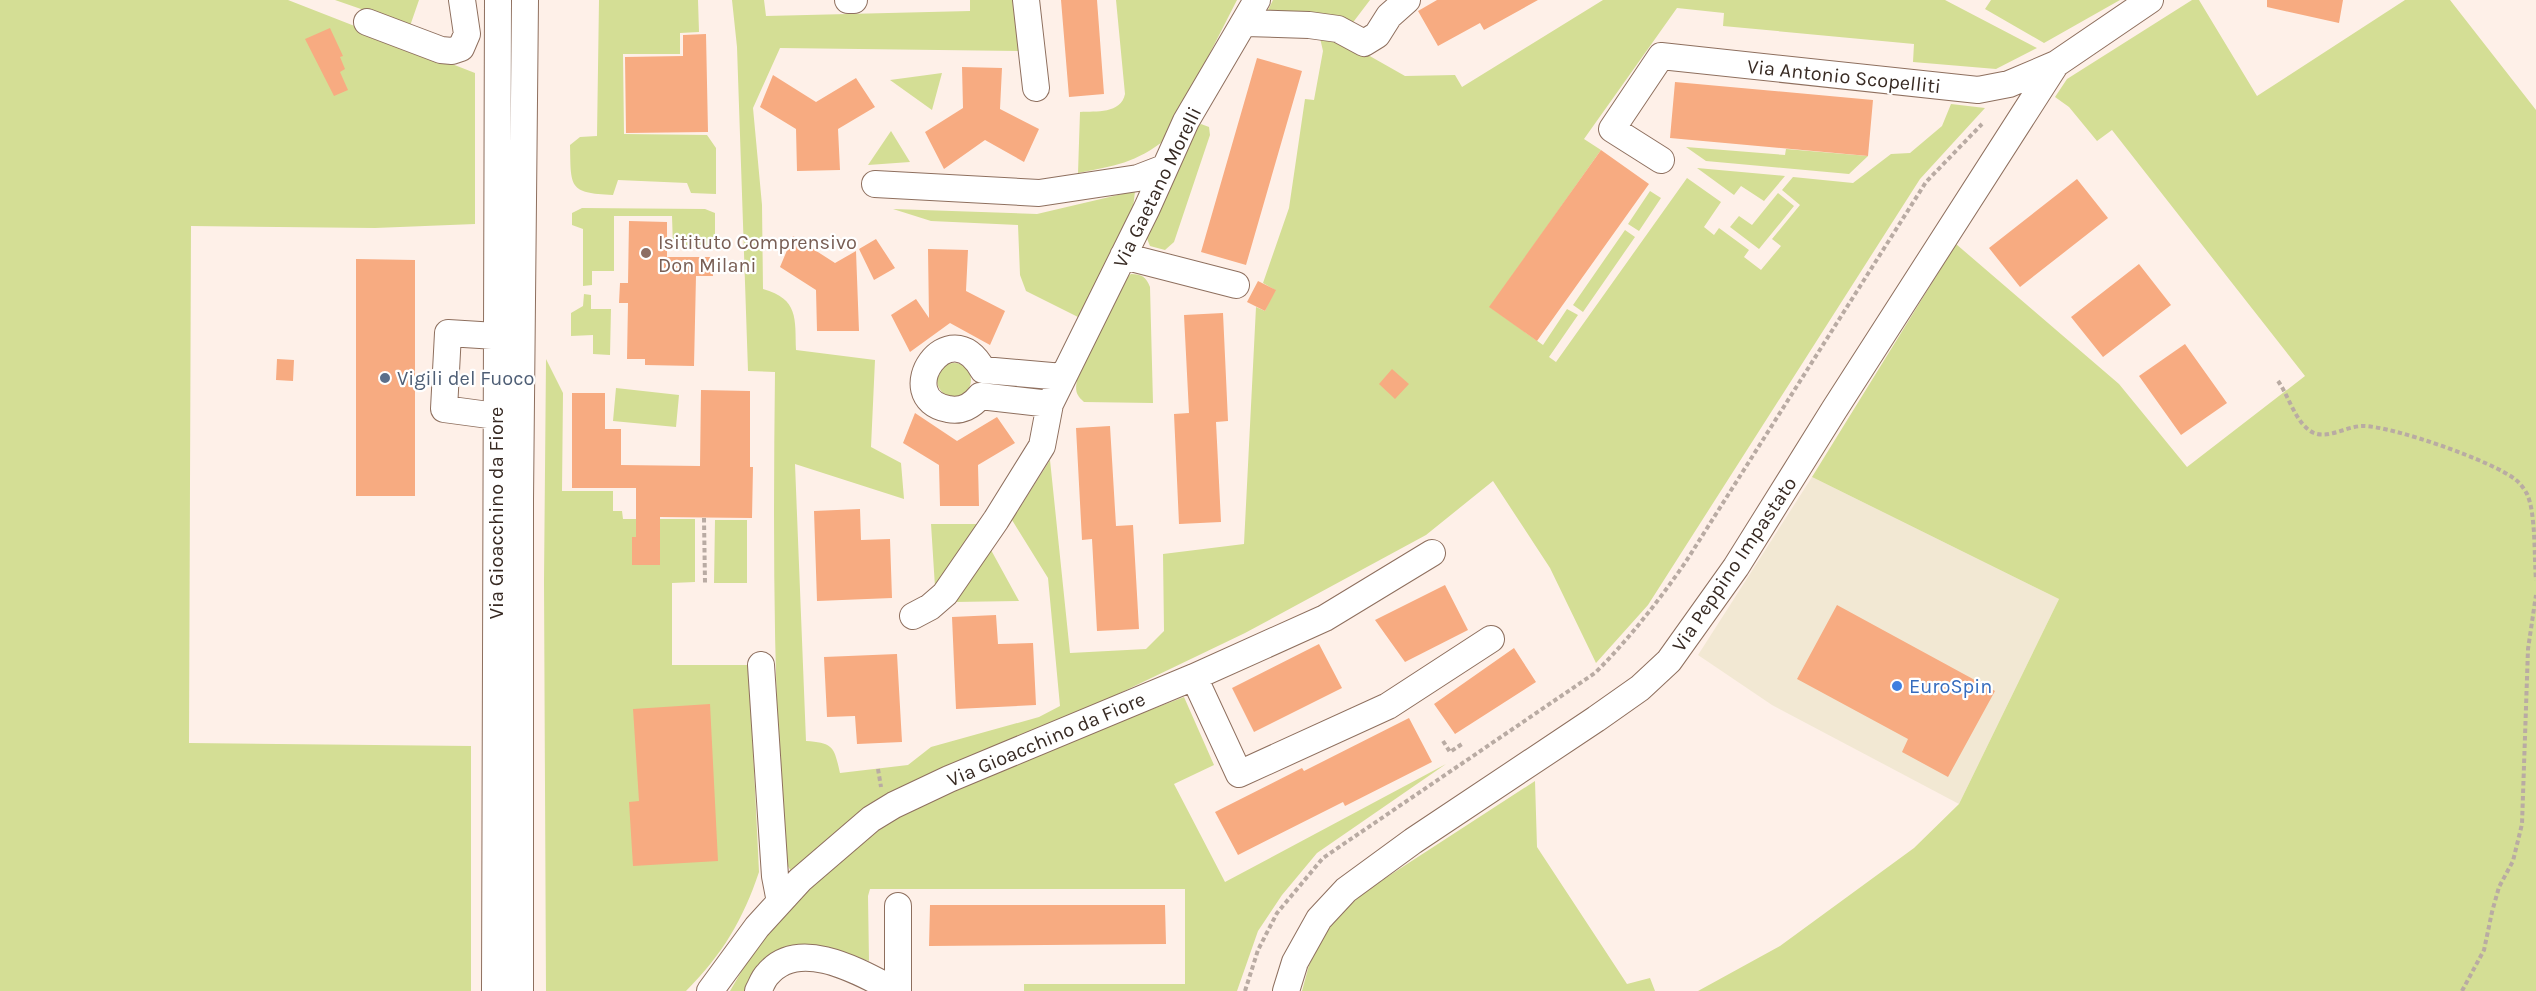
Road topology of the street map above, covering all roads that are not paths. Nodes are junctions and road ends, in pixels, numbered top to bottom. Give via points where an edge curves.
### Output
1 (462, 0) edge
2 (498, 0) edge
3 (525, 0) edge
4 (848, 0) edge
5 (854, 0) edge
6 (1026, 0) edge
7 (1257, 0) edge
8 (1407, 0) edge
9 (2150, 0) edge
10 (367, 22) dead end
11 (1245, 23) junction
12 (2056, 64) junction
13 (1036, 88) dead end
14 (1661, 160) dead end
15 (1164, 168) junction
16 (875, 184) dead end
17 (1123, 256) junction
18 (1236, 285) dead end
19 (496, 336) junction
20 (1063, 376) junction
21 (1050, 404) junction
22 (496, 416) junction
23 (1432, 553) dead end
24 (913, 616) dead end
25 (1491, 639) dead end
26 (761, 665) dead end
27 (1194, 677) junction
28 (780, 902) junction
29 (898, 906) dead end
30 (495, 991) edge
31 (520, 991) edge
32 (710, 991) edge
33 (758, 991) edge
34 (897, 991) edge
35 (1286, 991) edge

1 - 10 street via 467,34 461,48 452,51
2 - 19 street, Via Gioacchino da Fiore
3 - 31 street, Via Gioacchino da Fiore
4 - 5 street
6 - 13 street
7 - 11 street, Via Gaetano Morelli
8 - 11 street via 1389,16 1377,35 1364,43 1310,25
9 - 12 street, Via Antonio Scopelliti
11 - 15 street, Via Gaetano Morelli via 1186,121
12 - 14 street, Via Antonio Scopelliti via 2009,84 1978,90 1661,56 1612,129
12 - 35 street, Via Peppino Impastato via 1736,567 1669,661 1596,719 1346,890 1320,919 1295,962
15 - 16 street via 1138,178 1039,193
15 - 17 street, Via Gaetano Morelli
17 - 18 street
17 - 20 street, Via Gaetano Morelli
19 - 22 street, Via Gioacchino da Fiore
19 - 22 street via 448,333 444,409
20 - 21 street, Via Gaetano Morelli
20 - 21 street via 983,369 970,353 954,349 932,358 923,377 927,394 947,409 968,407 980,396
21 - 24 street, Via Gaetano Morelli via 1042,446 996,520 945,594
22 - 30 street, Via Gioacchino da Fiore
23 - 27 street, Via Gioacchino da Fiore via 1325,618
25 - 27 street via 1388,706 1239,774
26 - 28 street
27 - 28 street, Via Gioacchino da Fiore via 894,805 871,819
28 - 32 street, Via Gioacchino da Fiore
29 - 34 street
33 - 34 street via 768,973 788,960 815,958 841,963

